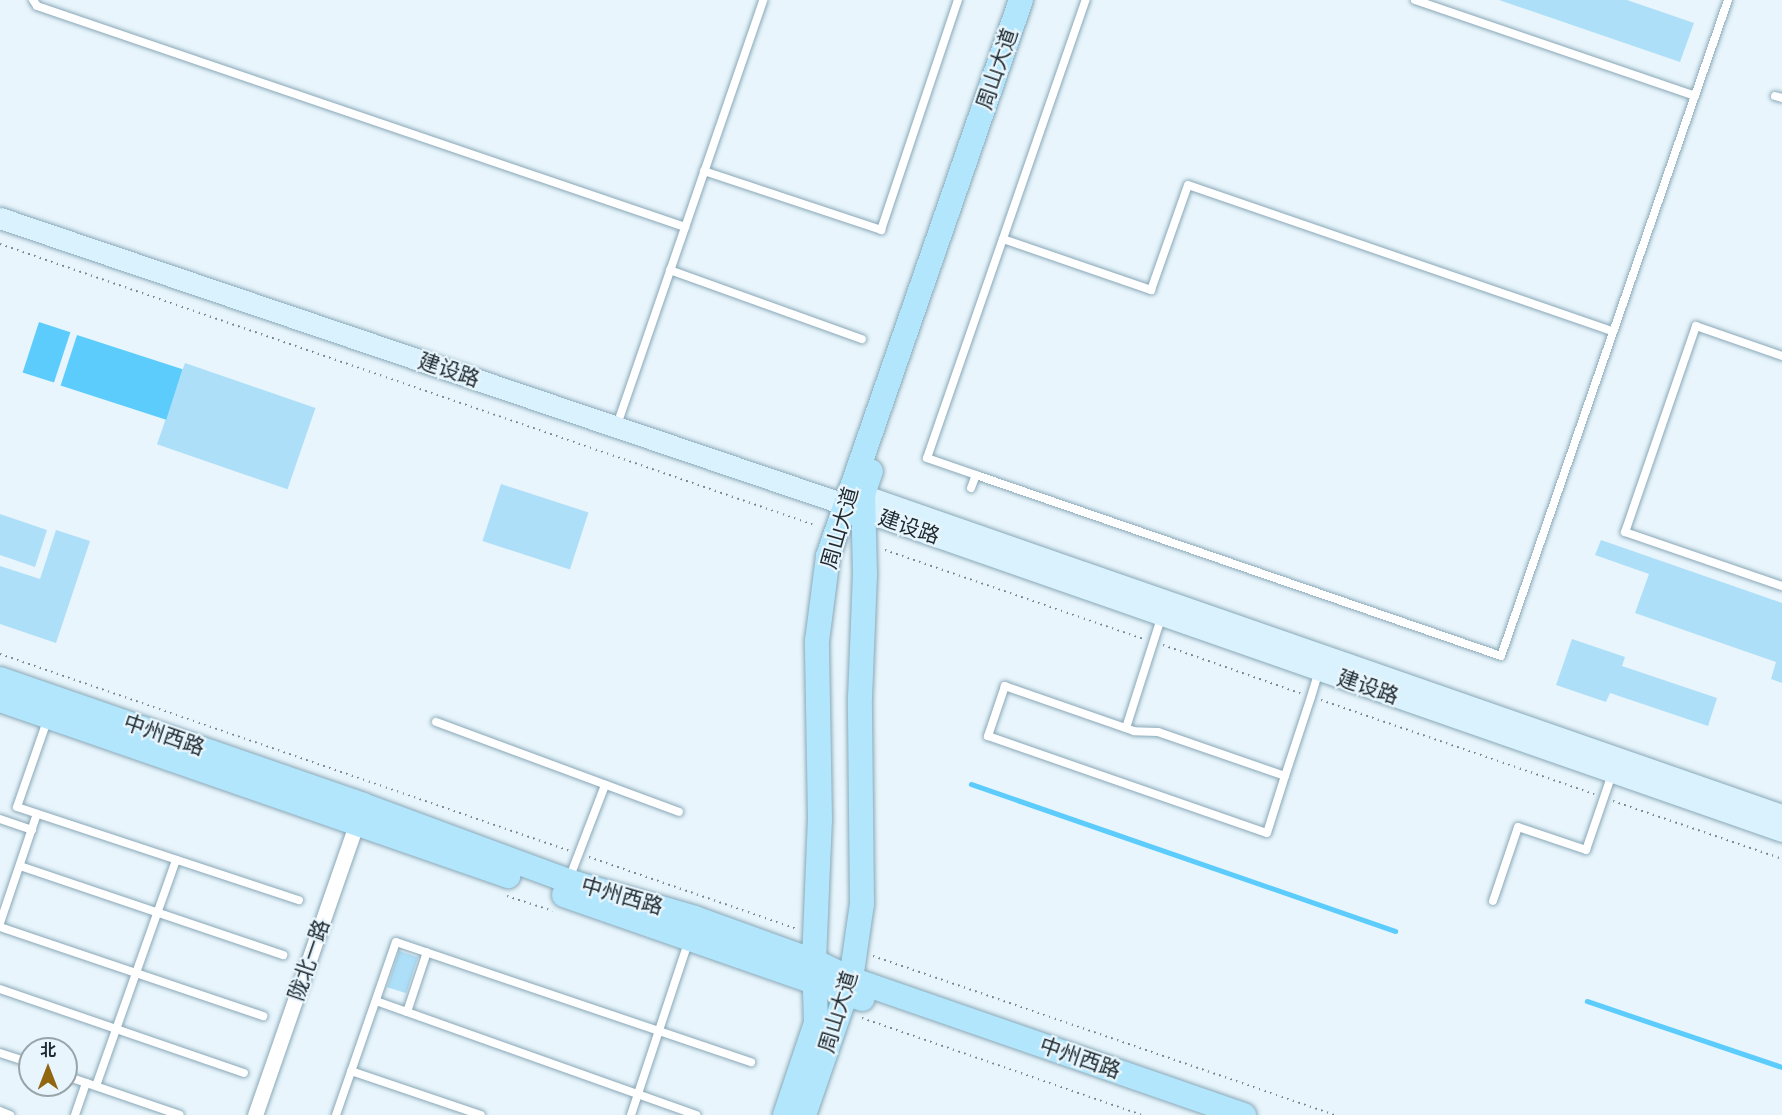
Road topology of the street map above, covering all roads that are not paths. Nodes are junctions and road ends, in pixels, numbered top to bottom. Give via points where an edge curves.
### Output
1 (33, 0) edge
2 (764, 0) edge
3 (958, 0) edge
4 (1021, 0) edge
5 (1036, 0) edge
6 (1086, 0) edge
7 (1414, 0) edge
8 (1728, 0) edge
9 (1695, 96) junction
10 (704, 171) junction
11 (0, 205) edge
12 (0, 218) edge
13 (685, 227) junction
14 (1003, 239) junction
15 (670, 270) junction
16 (1613, 331) junction
17 (862, 339) dead end
18 (1782, 356) edge
19 (618, 420) junction
20 (976, 475) junction
21 (971, 489) dead end
22 (855, 500) junction
23 (957, 531) junction
24 (1782, 586) edge
25 (1162, 615) junction
26 (1319, 670) junction
27 (0, 679) edge
28 (0, 700) edge
29 (52, 707) junction
30 (436, 722) dead end
31 (1126, 728) junction
32 (1612, 772) junction
33 (1285, 776) junction
34 (605, 785) junction
35 (679, 812) dead end
36 (37, 814) junction
37 (360, 814) junction
38 (1782, 815) edge
39 (0, 819) edge
40 (32, 830) junction
41 (1782, 831) edge
42 (176, 860) junction
43 (20, 866) junction
44 (568, 880) junction
45 (299, 900) dead end
46 (1493, 901) dead end
47 (2, 909) edge
48 (158, 912) junction
49 (0, 925) edge
50 (689, 939) junction
51 (427, 952) junction
52 (283, 955) dead end
53 (814, 972) junction
54 (136, 973) junction
55 (848, 986) junction
56 (0, 989) edge
57 (376, 1001) junction
58 (407, 1012) junction
59 (263, 1016) dead end
60 (116, 1029) junction
61 (659, 1031) junction
62 (0, 1053) edge
63 (18, 1059) edge
64 (751, 1062) dead end
65 (351, 1071) junction
66 (244, 1073) dead end
67 (78, 1080) edge
68 (86, 1083) junction
69 (96, 1086) junction
70 (638, 1094) junction
71 (0, 1111) edge
72 (259, 1114) edge
73 (10, 1115) edge
74 (75, 1115) edge
75 (180, 1115) edge
76 (336, 1115) edge
77 (481, 1115) edge
78 (631, 1115) edge
79 (696, 1115) edge
80 (785, 1115) edge
81 (804, 1115) edge
82 (1199, 1115) edge
83 (1244, 1115) edge

1 - 13 lane via 37,6
2 - 10 lane
3 - 10 lane via 881,230
4 - 22 main road, 周山大道
5 - 22 main road, 周山大道
6 - 14 lane
7 - 9 lane
8 - 9 lane
9 - 16 lane
10 - 13 lane
11 - 19 street, 建设路
12 - 19 street, 建设路
13 - 15 lane
14 - 16 lane via 1151,290 1188,185
14 - 20 lane via 927,458
15 - 17 lane
15 - 19 lane
16 - 20 lane via 1501,656
18 - 24 lane via 1696,326 1625,532
19 - 22 street, 建设路
20 - 21 lane
22 - 23 street, 建设路
22 - 53 main road, 周山大道 via 835,532 828,556 817,641 820,820
22 - 55 main road, 周山大道 via 864,543 860,698 862,904
23 - 25 street, 建设路
23 - 38 street, 建设路
25 - 26 street, 建设路
25 - 31 lane
26 - 32 street, 建设路
26 - 33 lane
27 - 29 main road, 中州西路
28 - 29 main road, 中州西路
29 - 36 lane via 17,807
29 - 37 main road, 中州西路
30 - 34 lane
31 - 33 lane via 1158,732
31 - 33 lane via 1005,686 987,736 1267,833
32 - 41 street, 建设路
32 - 46 lane via 1586,850 1518,827
34 - 35 lane
34 - 44 lane
36 - 40 lane
36 - 42 lane
37 - 44 main road, 中州西路
37 - 50 main road, 中州西路
37 - 72 street, 陇北一路
39 - 40 lane
40 - 43 lane
42 - 45 lane
42 - 48 lane
43 - 47 lane
43 - 48 lane
44 - 53 main road, 中州西路 via 695,918
47 - 49 lane
48 - 52 lane
48 - 54 lane
49 - 54 lane
50 - 53 main road, 中州西路
50 - 61 lane
51 - 57 lane via 396,942
51 - 58 lane
51 - 61 lane
53 - 55 main road, 中州西路
53 - 80 main road, 周山大道 via 816,1023
54 - 59 lane
54 - 60 lane
55 - 81 main road, 周山大道
55 - 82 main road, 中州西路
55 - 83 main road, 中州西路
56 - 60 lane
57 - 58 lane
57 - 65 lane
58 - 70 lane
60 - 66 lane
60 - 69 lane
61 - 64 lane
61 - 70 lane
62 - 63 lane
65 - 76 lane
65 - 77 lane
67 - 68 lane
68 - 69 lane
68 - 74 lane
69 - 75 lane
70 - 78 lane
70 - 79 lane
71 - 73 lane

